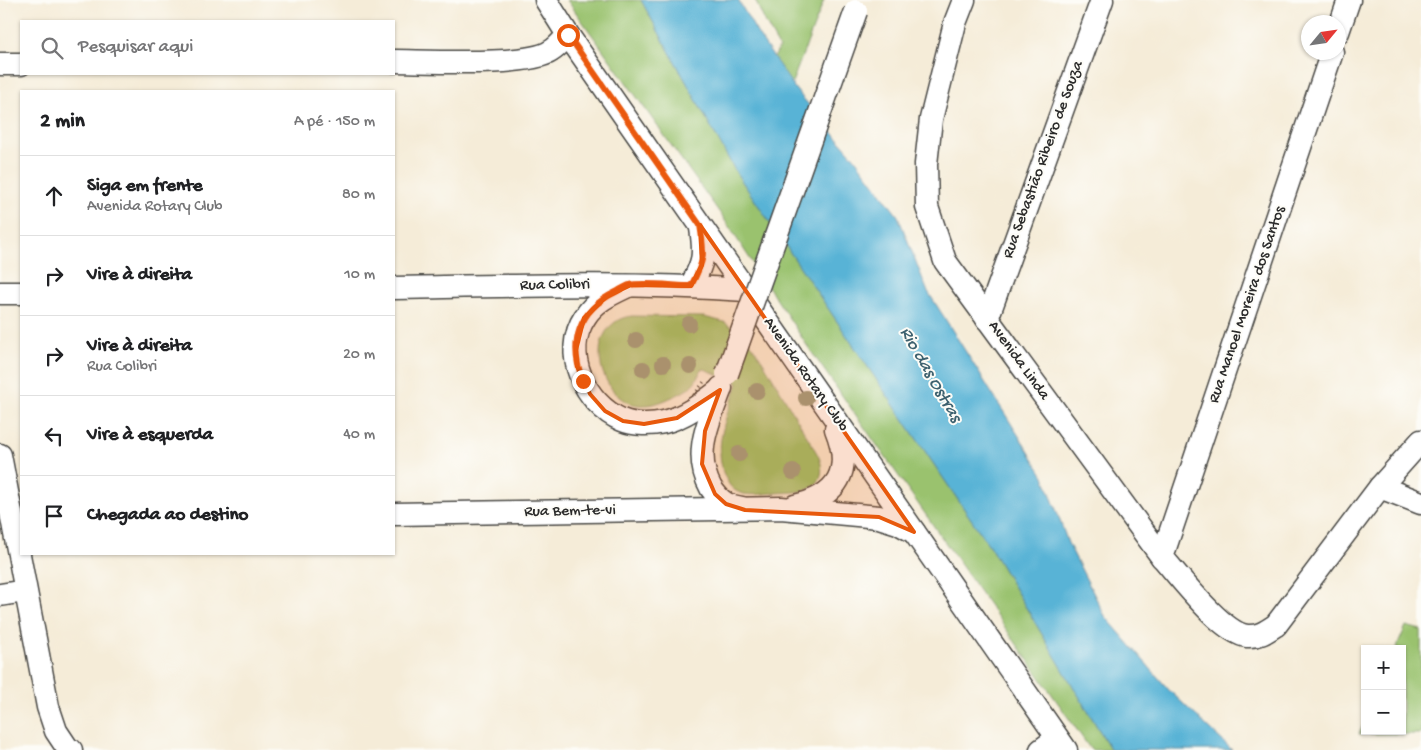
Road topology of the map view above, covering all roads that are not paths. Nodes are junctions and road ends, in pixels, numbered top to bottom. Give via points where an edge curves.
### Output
1 (546, 0) edge
2 (964, 0) edge
3 (1102, 0) edge
4 (1349, 0) edge
5 (858, 5) edge
6 (1344, 15) edge
7 (568, 35) junction
8 (1329, 60) edge
9 (395, 62) edge
10 (0, 64) edge
11 (20, 64) edge
12 (700, 225) junction
13 (631, 285) junction
14 (691, 286) junction
15 (395, 288) edge
16 (746, 290) junction
17 (0, 293) edge
18 (20, 293) edge
19 (987, 319) junction
20 (724, 382) junction
21 (824, 403) junction
22 (1421, 441) edge
23 (0, 455) edge
24 (1380, 487) junction
25 (1421, 503) edge
26 (781, 508) junction
27 (745, 510) junction
28 (395, 514) edge
29 (17, 519) edge
30 (914, 532) junction
31 (20, 543) edge
32 (22, 555) edge
33 (1162, 557) junction
34 (26, 591) junction
35 (0, 595) edge
36 (1054, 746) edge
37 (71, 750) edge

1 - 7 street, Avenida Rotary Club
2 - 19 street, Avenida Linda via 955,22 931,119 926,164 928,207 945,261
3 - 19 street, Rua Sebastião Ribeiro de Souza
4 - 6 street
5 - 20 street, bridge
7 - 9 street via 551,52 534,58
7 - 12 street, Avenida Rotary Club
8 - 33 street, Rua Manoel Moreira dos Santos
10 - 11 street
12 - 14 street via 704,248 702,265
12 - 16 street, Avenida Rotary Club
13 - 14 street, Rua Colibri
13 - 15 street, Rua Colibri
13 - 20 street via 594,306 584,318 578,334 577,366 590,394 605,411 623,421 663,422 677,418
14 - 16 street, Rua Colibri
16 - 21 street, Avenida Rotary Club
17 - 18 street
19 - 33 street, Avenida Linda
20 - 27 street via 705,431 702,464 715,494 726,504
21 - 26 street via 843,449 840,478 821,497
21 - 30 street, Avenida Rotary Club
22 - 24 street
23 - 29 street
24 - 25 street
24 - 33 street, Avenida Linda via 1276,626 1260,635 1246,636 1222,621
26 - 27 street, Rua Bem-te-vi
26 - 30 street via 879,516
27 - 28 street, Rua Bem-te-vi
29 - 31 street
30 - 36 street, Avenida Rotary Club
32 - 34 street
34 - 35 street
34 - 37 street via 48,707 56,732

